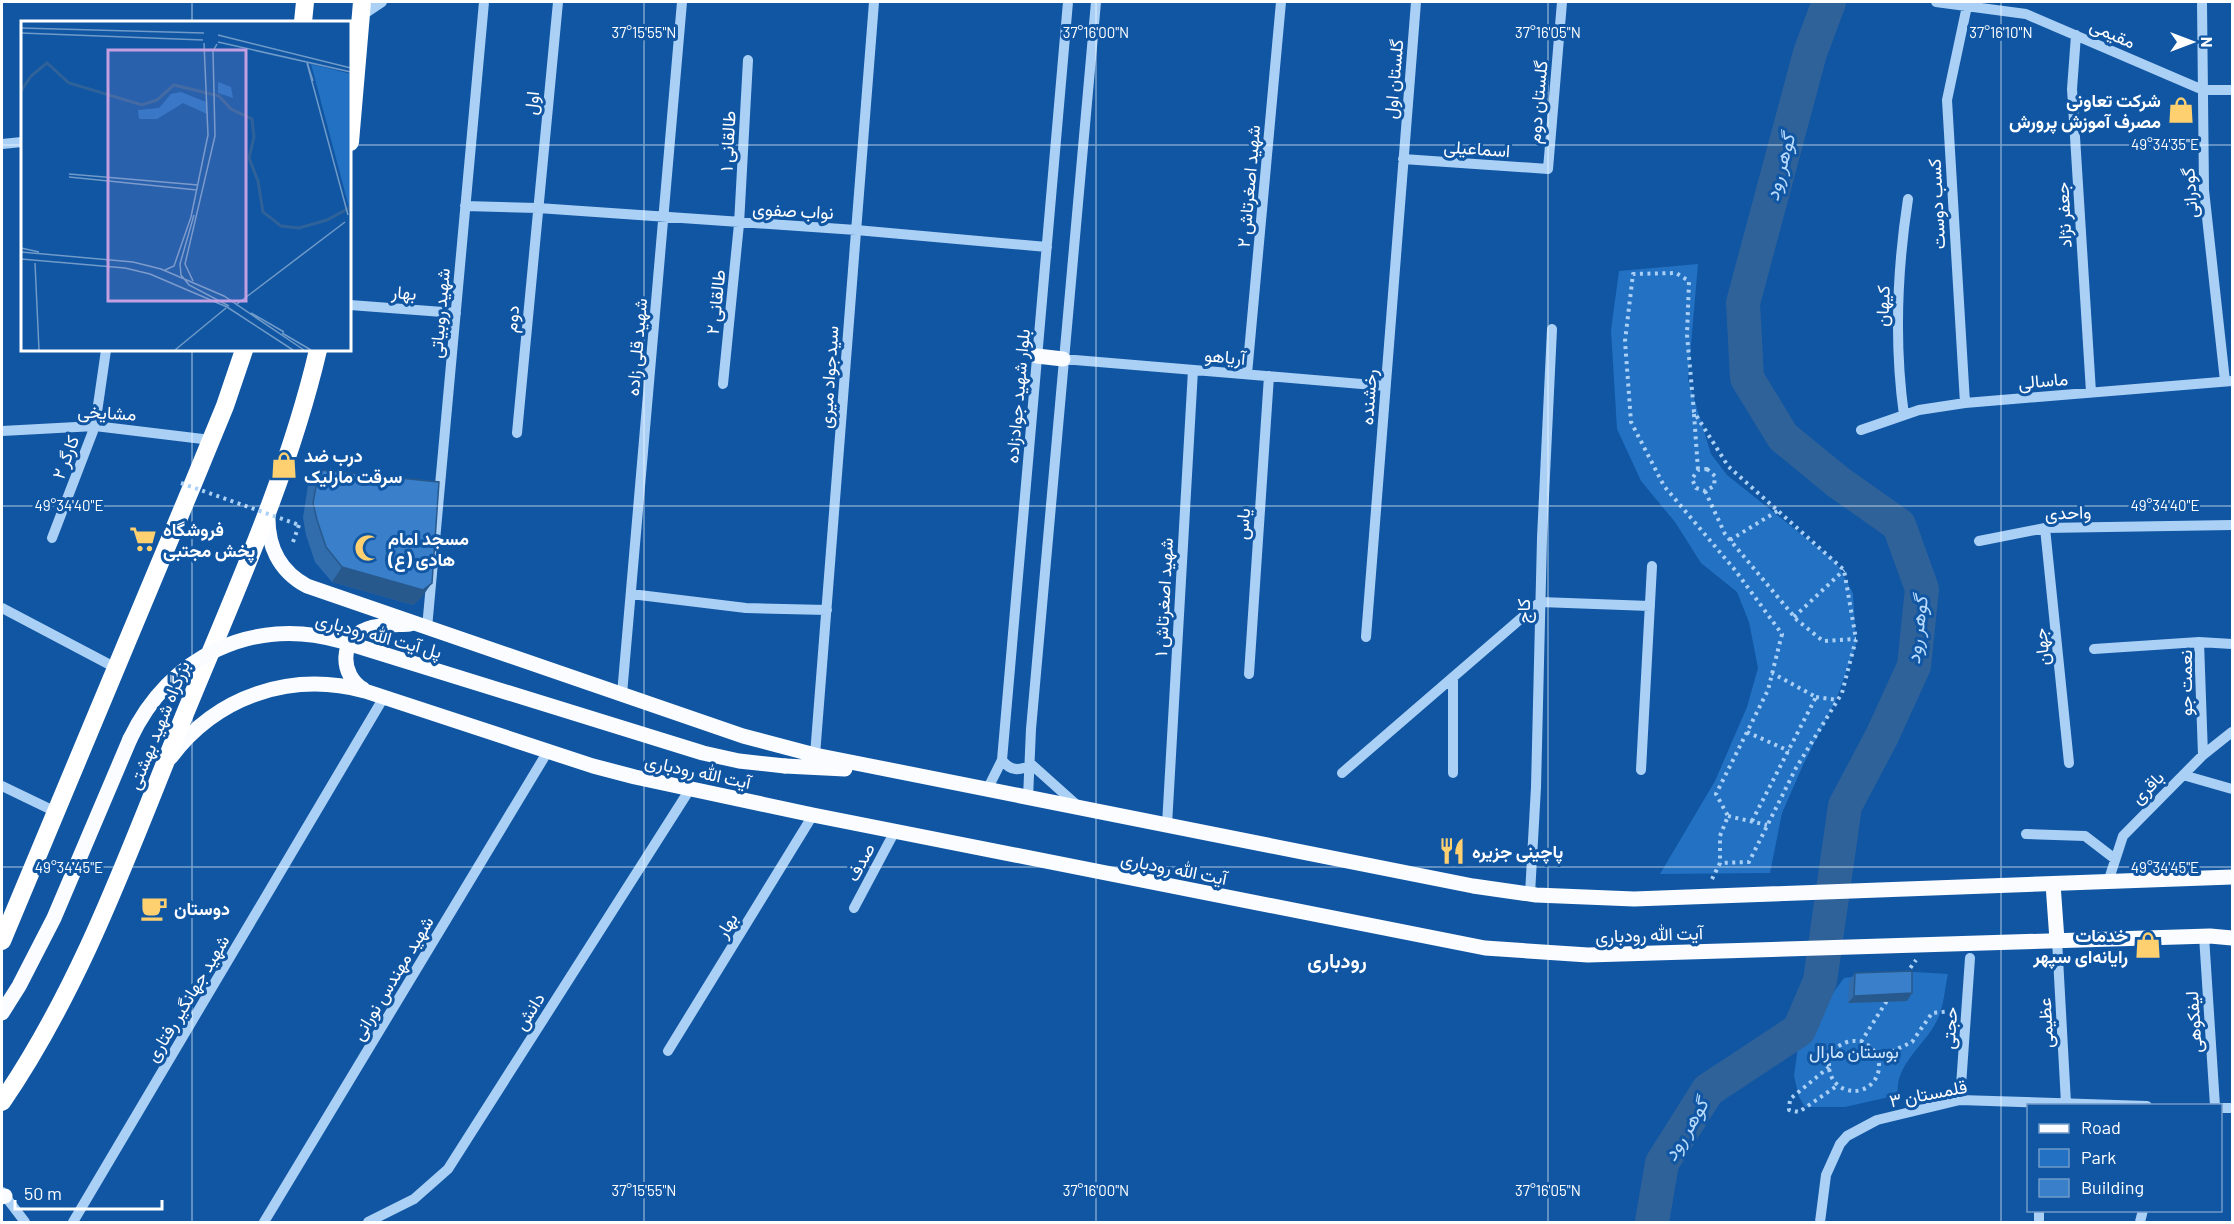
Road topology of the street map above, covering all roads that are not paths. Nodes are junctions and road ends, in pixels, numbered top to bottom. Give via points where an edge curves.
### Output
1 (305, 2) edge
2 (382, 2) edge
3 (483, 2) edge
4 (558, 2) edge
5 (682, 2) edge
6 (873, 2) edge
7 (1068, 2) edge
8 (1096, 2) edge
9 (1281, 2) edge
10 (1416, 2) edge
11 (1562, 2) edge
12 (1936, 2) edge
13 (2202, 2) edge
14 (1967, 6) junction
15 (361, 9) edge
16 (303, 21) edge
17 (2076, 35) junction
18 (748, 60) dead end
19 (2203, 90) junction
20 (2232, 90) edge
21 (351, 129) edge
22 (21, 142) edge
23 (2, 144) edge
24 (1403, 159) junction
25 (1548, 169) joint
26 (1908, 199) dead end
27 (465, 206) junction
28 (538, 208) junction
29 (664, 218) junction
30 (739, 224) junction
31 (856, 230) junction
32 (1047, 247) junction
33 (351, 305) edge
34 (456, 313) junction
35 (1552, 329) dead end
36 (106, 351) edge
37 (244, 351) edge
38 (318, 351) edge
39 (1037, 356) junction
40 (1063, 359) junction
41 (1193, 370) junction
42 (1247, 374) junction
43 (1269, 376) junction
44 (2229, 381) edge
45 (723, 384) dead end
46 (1385, 386) junction
47 (2091, 392) junction
48 (1965, 403) junction
49 (1904, 415) junction
50 (95, 426) junction
51 (1861, 430) dead end
52 (2, 431) edge
53 (517, 433) dead end
54 (211, 440) junction
55 (271, 503) junction
56 (2232, 525) edge
57 (2045, 528) junction
58 (52, 538) dead end
59 (1979, 541) dead end
60 (1652, 566) dead end
61 (632, 594) junction
62 (1540, 602) junction
63 (1650, 606) junction
64 (2, 608) edge
65 (826, 610) junction
66 (421, 626) junction
67 (1366, 637) dead end
68 (2199, 642) junction
69 (2232, 644) edge
70 (2094, 649) dead end
71 (116, 668) junction
72 (1249, 674) dead end
73 (1453, 677) junction
74 (622, 694) junction
75 (376, 695) junction
76 (2232, 732) edge
77 (548, 751) junction
78 (815, 755) junction
79 (2203, 755) junction
80 (1002, 760) junction
81 (2069, 763) dead end
82 (1031, 764) junction
83 (1641, 770) dead end
84 (898, 772) junction
85 (1342, 773) dead end
86 (1453, 773) dead end
87 (160, 775) junction
88 (2183, 775) junction
89 (2, 786) edge
90 (690, 789) junction
91 (2232, 789) edge
92 (987, 790) junction
93 (1028, 798) junction
94 (1080, 808) junction
95 (56, 812) junction
96 (813, 815) junction
97 (1167, 825) junction
98 (895, 831) junction
99 (2026, 834) dead end
100 (2115, 859) junction
101 (2232, 877) edge
102 (2108, 882) junction
103 (2054, 884) junction
104 (1530, 894) junction
105 (854, 908) dead end
106 (2204, 936) junction
107 (2232, 938) edge
108 (2057, 940) junction
109 (2, 941) edge
110 (1970, 958) dead end
111 (2, 1012) edge
112 (668, 1051) dead end
113 (1960, 1100) junction
114 (2, 1102) edge
115 (2066, 1103) junction
116 (2038, 1104) edge
117 (2093, 1104) edge
118 (2215, 1104) edge
119 (3, 1195) edge
120 (25, 1222) edge
121 (73, 1222) edge
122 (264, 1222) edge
123 (368, 1222) edge
124 (1820, 1222) edge

1 - 16 highway
2 - 15 street
3 - 27 street, شهید روبیاتی
4 - 28 street, اول
5 - 29 street, شهید قلی زاده
6 - 31 street, سیدجواد میری
7 - 32 street, بلوار شهید جوادزاده
8 - 40 street
9 - 42 street, شهید اصغرتاش ۲
10 - 24 street, گلستان اول
11 - 25 street, گلستان دوم
12 - 14 street, مقیمی
13 - 19 street, گودرانی
14 - 17 street, مقیمی via 2026,14
14 - 48 street, کسب دوست via 1947,100
15 - 21 highway
17 - 19 street, مقیمی
17 - 47 street, جعفر نژاد via 2072,89
18 - 30 street, طالقانی ۱
19 - 20 street
19 - 44 street, گودرانی via 2204,190
22 - 23 street
24 - 25 street, اسماعیلی
24 - 46 street, رخشنده
26 - 49 street, کیهان via 1897,317
27 - 28 street, نواب صفوی
27 - 34 street, شهید روبیاتی
28 - 29 street, نواب صفوی
28 - 53 street, دوم
29 - 30 street, نواب صفوی
29 - 61 street, شهید قلی زاده
30 - 31 street, نواب صفوی
30 - 45 street, طالقانی ۲
31 - 32 street, نواب صفوی
31 - 65 street, سیدجواد میری
32 - 39 street, بلوار شهید جوادزاده
33 - 34 street, بهار
34 - 66 street, شهید روبیاتی
35 - 62 street, کاج
36 - 50 street, کارگر ۲
37 - 54 highway
38 - 55 highway, بزرگراه شهید بهشتی
39 - 40 main road
39 - 80 street, بلوار شهید جوادزاده
40 - 41 street, آریاهو
40 - 82 street
41 - 42 street, آریاهو
41 - 97 street, شهید اصغرتاش ۱
42 - 43 street, آریاهو
43 - 46 street, آریاهو
43 - 72 street, یاس
44 - 47 street, ماسالی
46 - 67 street, رخشنده
47 - 48 street, ماسالی
48 - 49 street, ماسالی
49 - 51 street, ماسالی
50 - 52 street, مشایخی
50 - 54 street, مشایخی
50 - 58 street, کارگر ۲
54 - 71 highway
55 - 66 main road, آیت الله رودباری via 270,543 292,577 307,586
55 - 87 highway, بزرگراه شهید بهشتی
56 - 57 street, واحدی
57 - 59 street, واحدی
57 - 81 street, جهان
60 - 63 street
61 - 65 street via 746,608
61 - 74 street, شهید قلی زاده
62 - 63 street
62 - 73 street
62 - 104 street, کاج
63 - 83 street
64 - 71 street
65 - 78 street, سیدجواد میری
66 - 74 main road, آیت الله رودباری
66 - 75 main road via 367,628 350,642 345,658 348,675 355,684
68 - 69 street, نعمت جو
68 - 70 street
68 - 79 street, نعمت جو
71 - 95 highway
73 - 85 street
73 - 86 street
74 - 78 main road, آیت الله رودباری via 743,736
75 - 77 main road, آیت الله رودباری
75 - 87 main road, آیت الله رودباری via 342,685 308,683 252,694 202,724
75 - 121 street, شهید جهانگیر رفتاری
76 - 79 street, باقری
77 - 90 main road, آیت الله رودباری
77 - 122 street, شهید مهندس نورانی
78 - 84 main road, آیت الله رودباری
79 - 88 street, باقری
80 - 82 street via 1019,770
80 - 92 street, بلوار شهید جوادزاده
82 - 93 street
82 - 94 street
84 - 92 main road, آیت الله رودباری
84 - 111 main road, پل آیت الله رودباری, bridge via 739,761 330,638 296,633 250,638 197,660 170,681 147,708 62,900
87 - 114 highway, بزرگراه شهید بهشتی via 82,960
88 - 91 street
88 - 100 street, باقری via 2122,836
89 - 95 street
90 - 96 main road, آیت الله رودباری
90 - 123 street, دانش via 448,1169 414,1199
92 - 93 main road, آیت الله رودباری
93 - 94 main road, آیت الله رودباری
94 - 97 main road, آیت الله رودباری
95 - 109 highway
96 - 98 main road, آیت الله رودباری
96 - 112 street, بهار
97 - 104 main road, آیت الله رودباری
98 - 105 street, صدف
98 - 108 main road, آیت الله رودباری via 1469,946 1518,952 1585,955
99 - 100 street via 2085,836
100 - 102 street, باقری
101 - 102 main road, آیت الله رودباری
102 - 103 main road, آیت الله رودباری
103 - 104 main road, آیت الله رودباری via 1619,899
103 - 108 main road
106 - 107 main road, آیت الله رودباری
106 - 108 main road, آیت الله رودباری
106 - 118 street, لیفکوهی
108 - 115 street, عظیمی
110 - 113 street, حجتی
113 - 116 street, قلمستان ۳
113 - 124 street, قلمستان ۳ via 1877,1120 1847,1136 1826,1175
115 - 116 street, قلمستان ۳
115 - 117 street, قلمستان ۳
119 - 120 street

